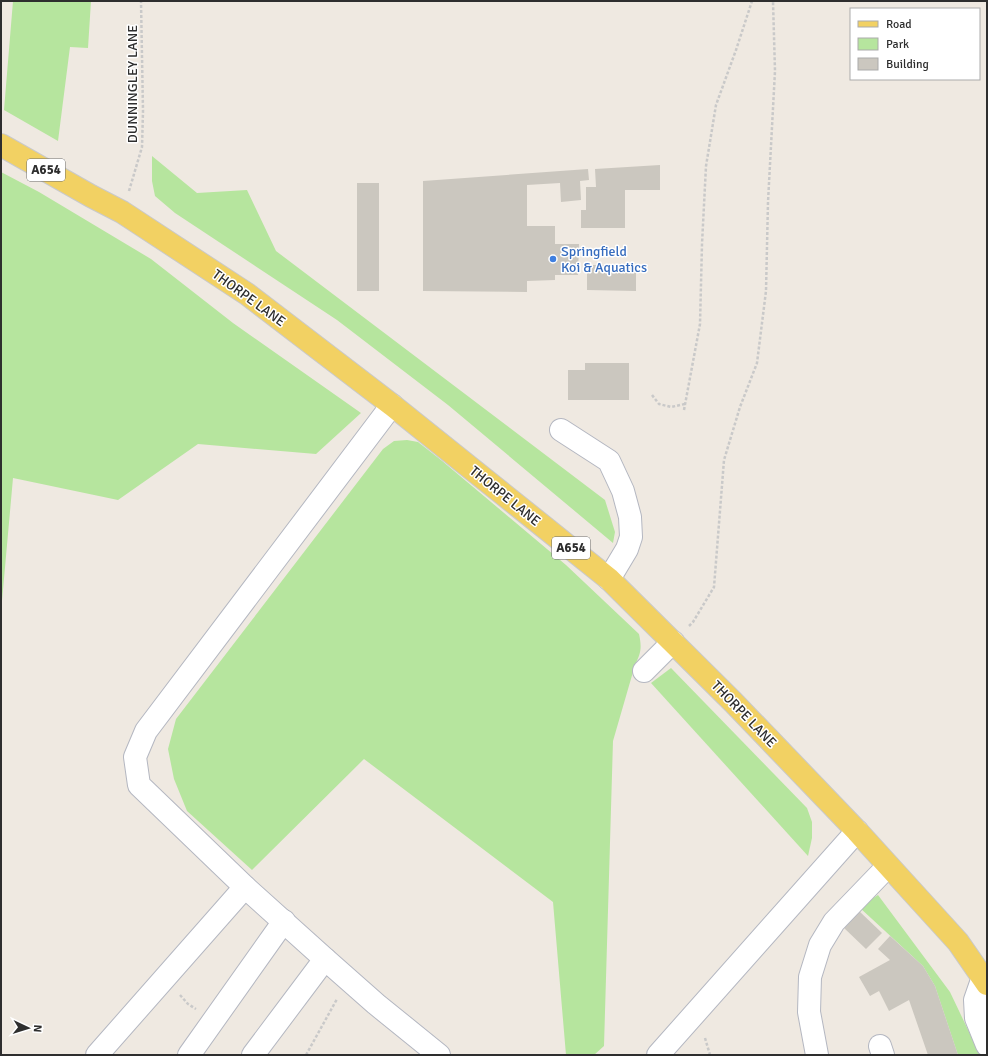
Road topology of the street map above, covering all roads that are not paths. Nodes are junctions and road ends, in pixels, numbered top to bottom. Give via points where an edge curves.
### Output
1 (1, 145) edge
2 (392, 405) junction
3 (561, 430) dead end
4 (609, 578) junction
5 (673, 642) junction
6 (644, 671) dead end
7 (857, 831) junction
8 (888, 866) junction
9 (246, 887) junction
10 (284, 921) junction
11 (325, 959) junction
12 (985, 981) edge
13 (987, 1045) edge
14 (97, 1055) edge
15 (188, 1055) edge
16 (253, 1055) edge
17 (439, 1055) edge
18 (658, 1055) edge
19 (817, 1055) edge

1 - 2 main road, THORPE LANE / A654 via 122,212 247,294
2 - 4 main road, THORPE LANE / A654
2 - 9 lane via 146,731 135,757 139,785
3 - 4 lane via 609,461 623,491 630,518 631,537 627,549
4 - 5 main road, THORPE LANE / A654
5 - 6 lane
5 - 7 main road, THORPE LANE / A654
7 - 8 main road, THORPE LANE / A654
7 - 18 lane
8 - 12 main road, THORPE LANE / A654 via 958,942
8 - 19 lane via 834,922 820,945 810,977 809,1012
9 - 10 lane
9 - 14 lane
10 - 11 lane
10 - 15 lane
11 - 16 lane
11 - 17 lane
12 - 13 lane via 975,1000 976,1018

